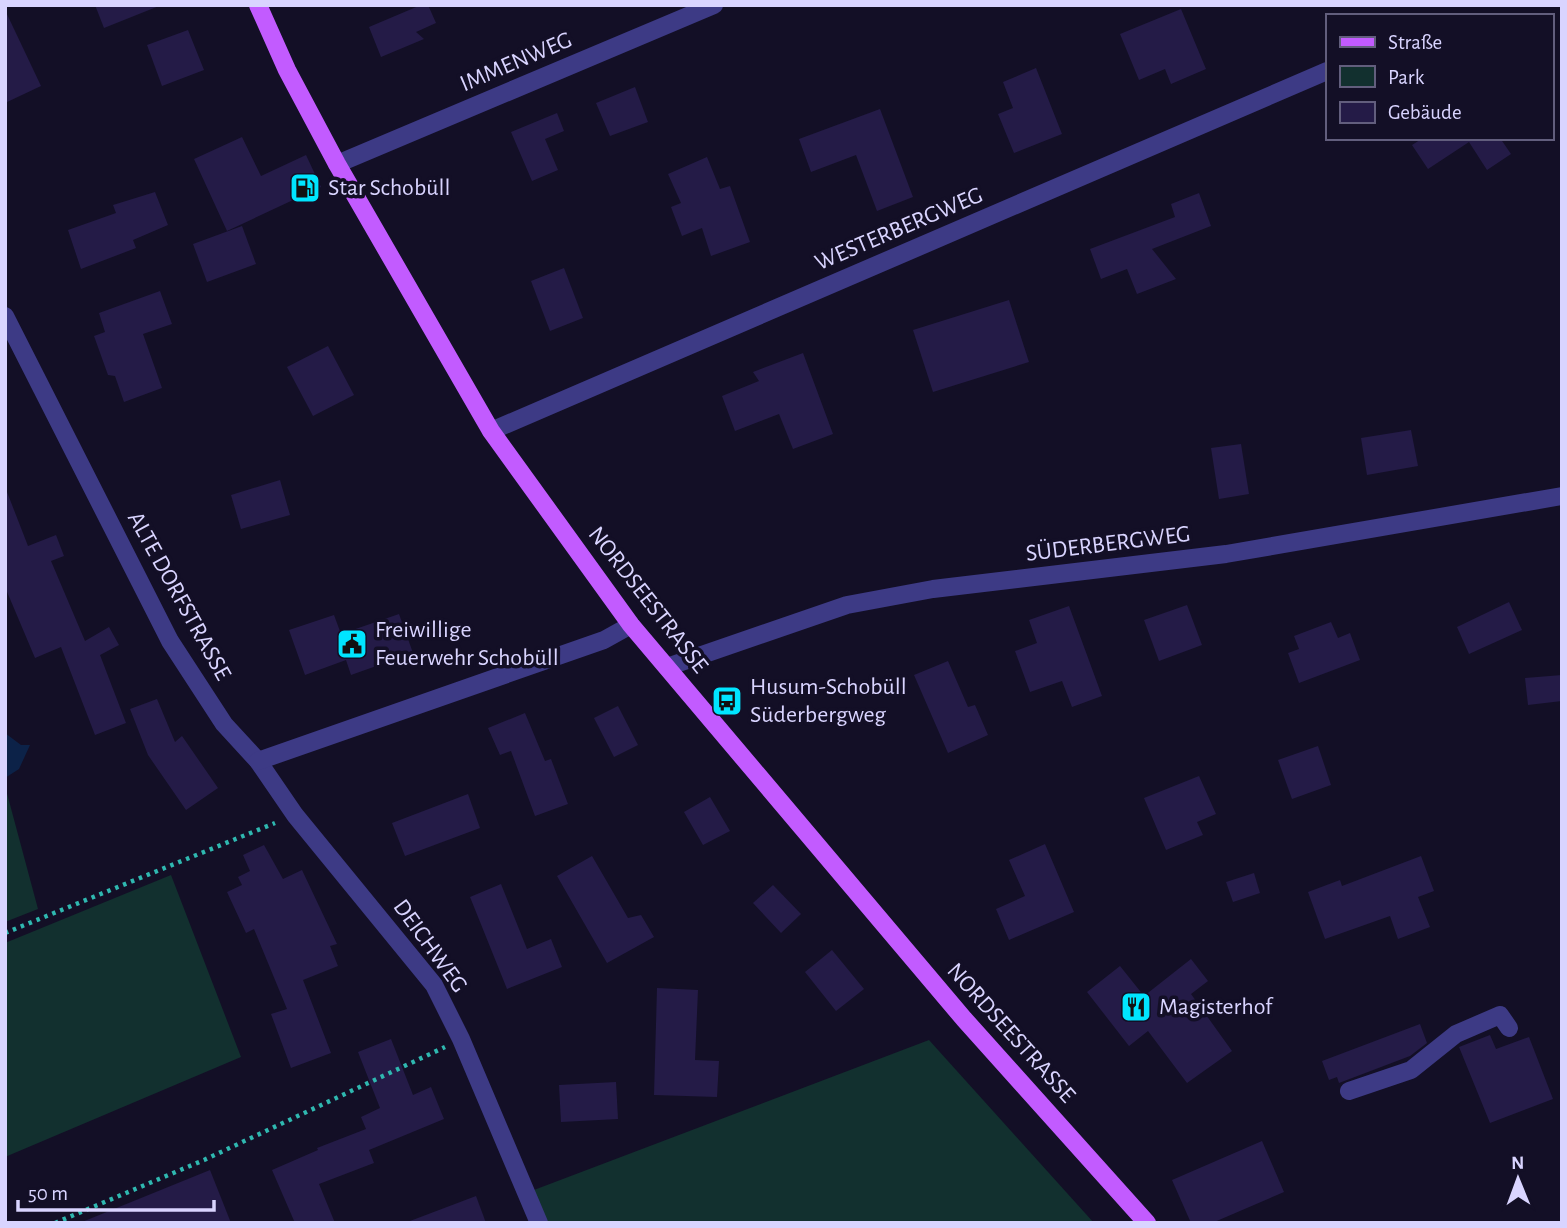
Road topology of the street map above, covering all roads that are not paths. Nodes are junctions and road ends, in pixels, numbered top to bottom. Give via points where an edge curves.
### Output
1 (258, 5) edge
2 (714, 5) edge
3 (1326, 71) edge
4 (337, 164) junction
5 (5, 316) edge
6 (491, 431) junction
7 (1562, 496) edge
8 (631, 625) junction
9 (667, 667) junction
10 (258, 761) junction
11 (1509, 1028) dead end
12 (1349, 1091) dead end
13 (539, 1223) edge
14 (1147, 1223) edge

1 - 4 main road, NORDSEESTRASSE
2 - 4 street, IMMENWEG
3 - 6 street, WESTERBERGWEG
4 - 6 main road, NORDSEESTRASSE
5 - 10 street, ALTE DORFSTRASSE via 170,641 224,723
6 - 8 main road, NORDSEESTRASSE
7 - 9 street, SÜDERBERGWEG via 1226,554 933,589 847,605
8 - 9 main road, NORDSEESTRASSE
8 - 10 street via 604,640
9 - 14 main road, NORDSEESTRASSE via 944,996
10 - 13 street, DEICHWEG via 295,815 434,985
11 - 12 street via 1500,1015 1456,1034 1411,1070

